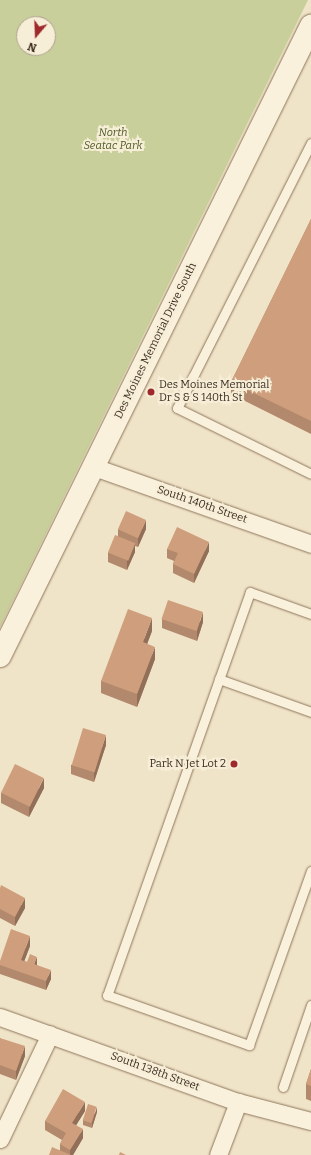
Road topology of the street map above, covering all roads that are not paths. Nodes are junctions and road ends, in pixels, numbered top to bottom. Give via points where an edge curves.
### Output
1 (311, 26) edge
2 (311, 143) edge
3 (94, 467) junction
4 (311, 474) edge
5 (311, 544) edge
6 (311, 614) edge
7 (0, 656) edge
8 (219, 679) junction
9 (311, 712) edge
10 (311, 871) edge
11 (311, 1005) edge
12 (0, 1018) edge
13 (50, 1034) junction
14 (283, 1087) dead end
15 (238, 1102) junction
16 (311, 1121) edge
17 (0, 1139) edge
18 (218, 1155) edge

1 - 3 main road, Des Moines Memorial Drive South
2 - 4 lane via 177,408
3 - 5 street, South 140th Street
3 - 7 main road, Des Moines Memorial Drive South
6 - 8 lane via 250,592
8 - 9 lane
8 - 10 lane via 107,995 249,1045
11 - 14 lane
12 - 13 street, South 138th Street
13 - 15 street, South 138th Street
13 - 17 street
15 - 16 street, South 138th Street
15 - 18 street

